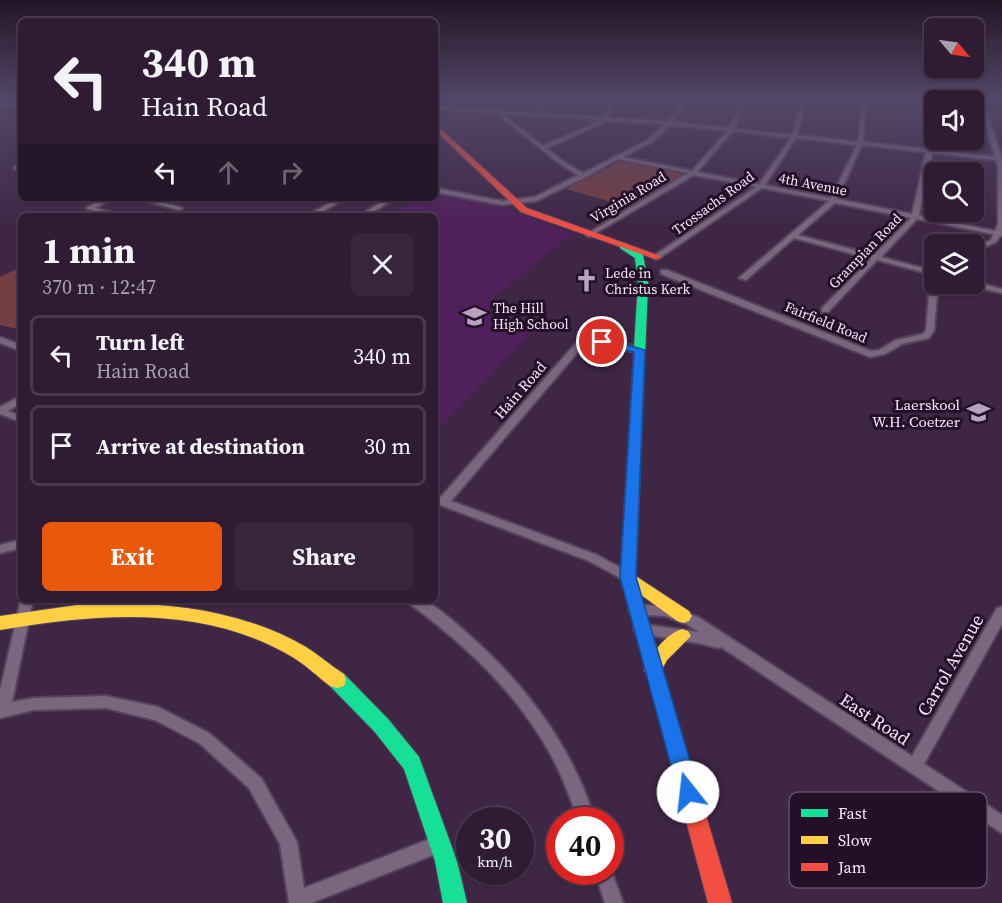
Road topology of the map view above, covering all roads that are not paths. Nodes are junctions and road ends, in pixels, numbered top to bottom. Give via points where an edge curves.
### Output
1 (450, 140) edge
2 (533, 140) edge
3 (560, 140) edge
4 (651, 140) edge
5 (722, 140) edge
6 (792, 140) edge
7 (824, 140) edge
8 (860, 140) edge
9 (927, 140) edge
10 (995, 140) edge
11 (860, 144) junction
12 (543, 148) junction
13 (929, 152) junction
14 (619, 158) junction
15 (1001, 159) edge
16 (693, 173) junction
17 (584, 176) junction
18 (761, 186) junction
19 (438, 191) edge
20 (102, 201) edge
21 (151, 201) edge
22 (338, 201) edge
23 (387, 201) edge
24 (832, 201) junction
25 (515, 202) junction
26 (179, 208) dead end
27 (108, 213) edge
28 (316, 213) edge
29 (367, 213) edge
30 (915, 217) junction
31 (1001, 234) edge
32 (589, 235) junction
33 (794, 236) junction
34 (623, 246) junction
35 (984, 246) edge
36 (658, 257) junction
37 (876, 258) junction
38 (924, 270) edge
39 (642, 272) junction
40 (664, 272) dead end
41 (743, 278) dead end
42 (984, 287) edge
43 (1002, 291) edge
44 (933, 294) edge
45 (825, 310) dead end
46 (0, 340) edge
47 (18, 347) edge
48 (639, 350) junction
49 (18, 401) edge
50 (0, 411) edge
51 (18, 418) edge
52 (439, 500) edge
53 (18, 545) edge
54 (0, 549) edge
55 (628, 577) junction
56 (26, 603) edge
57 (419, 603) edge
58 (636, 610) junction
59 (1002, 612) edge
60 (683, 616) junction
61 (24, 618) junction
62 (0, 623) edge
63 (641, 629) junction
64 (682, 636) junction
65 (727, 646) junction
66 (654, 670) junction
67 (1, 711) edge
68 (914, 767) junction
69 (952, 792) edge
70 (581, 807) edge
71 (987, 815) edge
72 (1002, 825) edge
73 (440, 844) junction
74 (608, 885) edge
75 (298, 901) edge
76 (455, 903) edge
77 (614, 903) edge
78 (720, 903) edge

1 - 25 street
2 - 12 street
3 - 12 street
4 - 14 street
5 - 16 street, Virginia Road
6 - 18 street, Trossachs Road
7 - 11 street
8 - 11 street
9 - 13 street, Grampian Road
10 - 15 street
11 - 13 street
11 - 24 street
12 - 17 street
13 - 15 street
13 - 30 street, Grampian Road
14 - 16 street, 4th Avenue
14 - 17 street
15 - 31 street
16 - 18 street, 4th Avenue
16 - 32 street, Virginia Road
17 - 25 street via 536,199
18 - 24 street, 4th Avenue
18 - 36 street, Trossachs Road
19 - 25 street
20 - 27 street via 89,208
21 - 26 street
22 - 28 street
23 - 29 street
24 - 30 street, 4th Avenue
24 - 33 street
25 - 32 street via 531,213
30 - 31 street, 4th Avenue
30 - 37 street, Grampian Road
31 - 35 street
32 - 34 street
33 - 37 street
33 - 41 street
34 - 36 street
34 - 39 street via 640,257
36 - 39 street
37 - 38 street
37 - 45 street, Grampian Road
39 - 48 street
40 - 44 street, Fairfield Road via 870,354 926,336
42 - 43 street
46 - 47 street
48 - 52 street, Hain Road via 599,341 579,345
48 - 55 street
49 - 50 street
50 - 51 street
52 - 55 street via 593,558
53 - 54 street
55 - 58 street
55 - 60 street
56 - 61 street
57 - 70 street via 489,661 525,704 558,753
58 - 60 street, East Road
58 - 63 street
59 - 68 street, Carrol Avenue
60 - 65 street, East Road
61 - 62 street
61 - 67 street
61 - 73 street via 75,609 132,608 201,614 256,630 304,652 350,688 412,764
63 - 64 street, East Road
63 - 66 street
64 - 65 street, East Road
64 - 66 street via 661,655
65 - 68 street, East Road
66 - 78 street
67 - 75 street via 34,704 106,702 158,714 204,738 255,783 288,842
68 - 69 street, East Road
71 - 72 street, East Road
73 - 75 street
73 - 76 street
74 - 77 street

